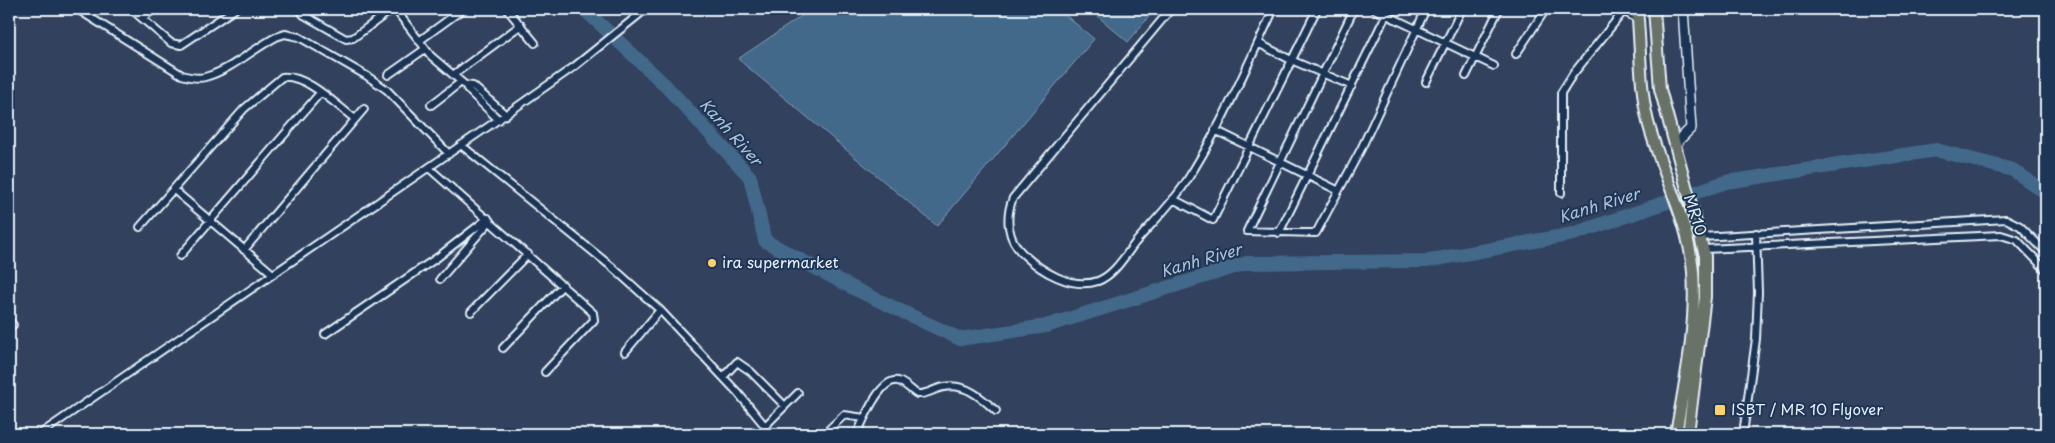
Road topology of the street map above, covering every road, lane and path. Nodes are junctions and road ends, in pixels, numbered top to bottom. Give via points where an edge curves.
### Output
1 (76, 9) edge
2 (131, 9) edge
3 (155, 9) edge
4 (235, 9) edge
5 (299, 9) edge
6 (313, 9) edge
7 (395, 9) edge
8 (463, 9) edge
9 (507, 9) edge
10 (646, 9) edge
11 (1171, 9) edge
12 (1274, 9) edge
13 (1317, 9) edge
14 (1354, 9) edge
15 (1374, 9) edge
16 (1426, 9) edge
17 (1462, 9) edge
18 (1499, 9) edge
19 (1546, 9) edge
20 (1654, 9) edge
21 (1683, 9) edge
22 (1621, 10) edge
23 (1387, 12) edge
24 (387, 13) dead end
25 (1637, 14) edge
26 (304, 15) junction
27 (142, 18) junction
28 (521, 25) junction
29 (1416, 30) junction
30 (419, 41) junction
31 (535, 43) dead end
32 (1258, 43) junction
33 (1445, 44) junction
34 (424, 48) junction
35 (1516, 54) dead end
36 (1475, 58) junction
37 (1291, 60) junction
38 (1494, 66) dead end
39 (1323, 74) junction
40 (388, 75) dead end
41 (452, 75) junction
42 (1466, 76) dead end
43 (1426, 82) dead end
44 (463, 83) junction
45 (1352, 86) junction
46 (320, 93) junction
47 (487, 98) junction
48 (481, 103) junction
49 (431, 105) dead end
50 (364, 109) dead end
51 (506, 115) junction
52 (355, 119) junction
53 (499, 120) junction
54 (1215, 130) junction
55 (1675, 144) junction
56 (461, 145) junction
57 (1248, 146) junction
58 (449, 154) junction
59 (1281, 160) junction
60 (429, 168) junction
61 (1306, 175) junction
62 (174, 190) junction
63 (1337, 190) junction
64 (1562, 193) dead end
65 (1173, 199) junction
66 (489, 220) junction
67 (210, 222) junction
68 (140, 227) dead end
69 (1279, 233) junction
70 (1756, 233) junction
71 (1701, 237) junction
72 (1756, 248) junction
73 (1704, 249) junction
74 (244, 250) junction
75 (2046, 252) edge
76 (528, 254) junction
77 (180, 256) dead end
78 (2046, 270) edge
79 (273, 274) junction
80 (440, 279) dead end
81 (563, 285) junction
82 (660, 310) junction
83 (471, 312) dead end
84 (325, 334) dead end
85 (503, 348) dead end
86 (625, 352) dead end
87 (545, 372) dead end
88 (723, 377) junction
89 (798, 393) dead end
90 (785, 406) junction
91 (996, 411) dead end
92 (864, 418) junction
93 (765, 426) junction
94 (40, 434) edge
95 (769, 434) edge
96 (824, 434) edge
97 (857, 434) edge
98 (1676, 434) edge
99 (1688, 434) edge
100 (1743, 434) edge

1 - 58 street via 182,75 195,78 226,68 276,37 285,34 299,37 388,90
2 - 27 street
3 - 27 street
4 - 27 street via 181,45 171,43
5 - 26 street
6 - 26 street
7 - 30 street
8 - 30 street
9 - 28 street
10 - 51 street via 575,66
11 - 65 street via 1013,198 1007,222 1019,249 1036,266 1054,277 1080,282 1098,281 1112,271
12 - 32 street
13 - 37 street
14 - 39 street
15 - 23 street
16 - 29 street
17 - 33 street
18 - 36 street
19 - 35 street
20 - 55 main road, MR10 via 1660,89
21 - 55 street via 1691,128
22 - 25 street
22 - 64 street via 1561,93
23 - 29 street
23 - 45 street
24 - 26 street via 350,39 336,35
25 - 98 main road, MR10 via 1642,90 1648,122 1684,230 1693,272 1693,318
28 - 31 street
28 - 41 street
29 - 33 street
29 - 63 street via 1361,149
30 - 34 street
32 - 37 street
32 - 54 street
33 - 36 street
33 - 43 street
34 - 40 street
34 - 41 street
36 - 38 street
36 - 42 street
37 - 39 street
37 - 57 street
39 - 45 street
39 - 59 street
41 - 44 street
44 - 47 street
44 - 48 street
44 - 49 street
45 - 61 street
46 - 52 street
46 - 62 street via 289,76 274,82 244,109
46 - 67 street
47 - 48 street
47 - 51 street
48 - 53 street
50 - 52 street
51 - 53 street
52 - 74 street
53 - 56 street
54 - 57 street
54 - 65 street
55 - 71 main road, MR10
56 - 58 street
56 - 82 street
57 - 59 street
57 - 65 street via 1213,220
58 - 60 street
59 - 61 street
59 - 69 street via 1247,231
60 - 66 street
60 - 79 street
61 - 63 street
61 - 69 street
62 - 67 street
62 - 68 street
63 - 69 street via 1316,233
66 - 76 street
66 - 80 street
66 - 84 street
67 - 74 street
67 - 77 street
70 - 71 street
70 - 72 street
70 - 75 street via 2006,219 2020,226
71 - 73 main road, MR10
72 - 73 street
72 - 78 street via 2001,236 2017,240
72 - 100 street via 1756,339
73 - 99 main road, MR10 via 1705,297
74 - 79 street
76 - 81 street
76 - 83 street
79 - 94 street
81 - 85 street
81 - 87 street via 589,308 594,320
82 - 86 street
82 - 88 street
88 - 90 street via 737,362
88 - 93 street
89 - 90 street
90 - 93 street
91 - 92 street via 982,398 962,387 945,386 918,394 896,381 881,391
92 - 96 street via 844,415
92 - 97 street
93 - 95 street

